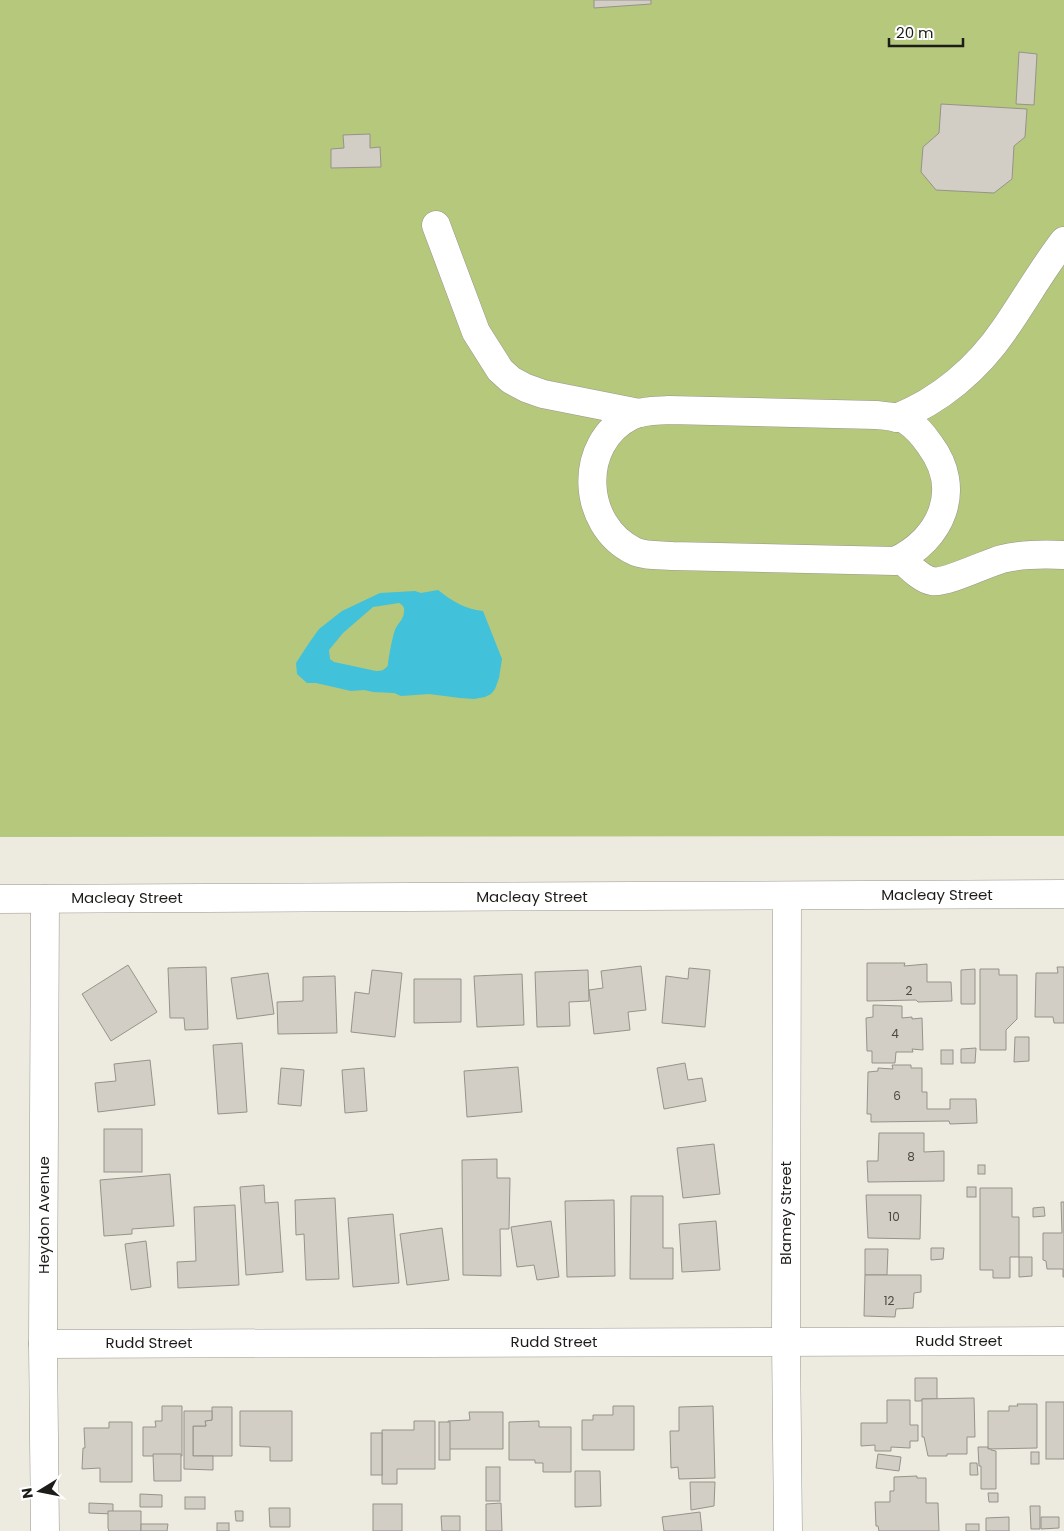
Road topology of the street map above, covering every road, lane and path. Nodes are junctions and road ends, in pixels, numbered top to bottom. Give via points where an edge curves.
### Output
1 (436, 225) dead end
2 (1064, 241) edge
3 (639, 414) junction
4 (896, 418) junction
5 (1064, 556) edge
6 (901, 559) junction
7 (1064, 894) edge
8 (786, 896) junction
9 (0, 899) edge
10 (45, 899) junction
11 (1064, 1341) edge
12 (786, 1342) junction
13 (43, 1344) junction
14 (45, 1531) edge
15 (788, 1531) edge

1 - 3 street via 476,332 500,370 511,380 543,394
2 - 4 street via 987,353 939,396
3 - 4 street via 678,410
3 - 6 street via 616,426 600,446 592,485 598,513 620,542 636,552 774,559
4 - 6 street via 906,421 935,451 947,490 935,528 918,547
5 - 6 street via 1015,556 933,582
7 - 8 street, Macleay Street
8 - 10 street, Macleay Street
8 - 12 street, Blamey Street
9 - 10 street, Macleay Street
10 - 13 street, Heydon Avenue
11 - 12 street, Rudd Street
12 - 13 street, Rudd Street
12 - 15 street, Blamey Street
13 - 14 street, Heydon Avenue

